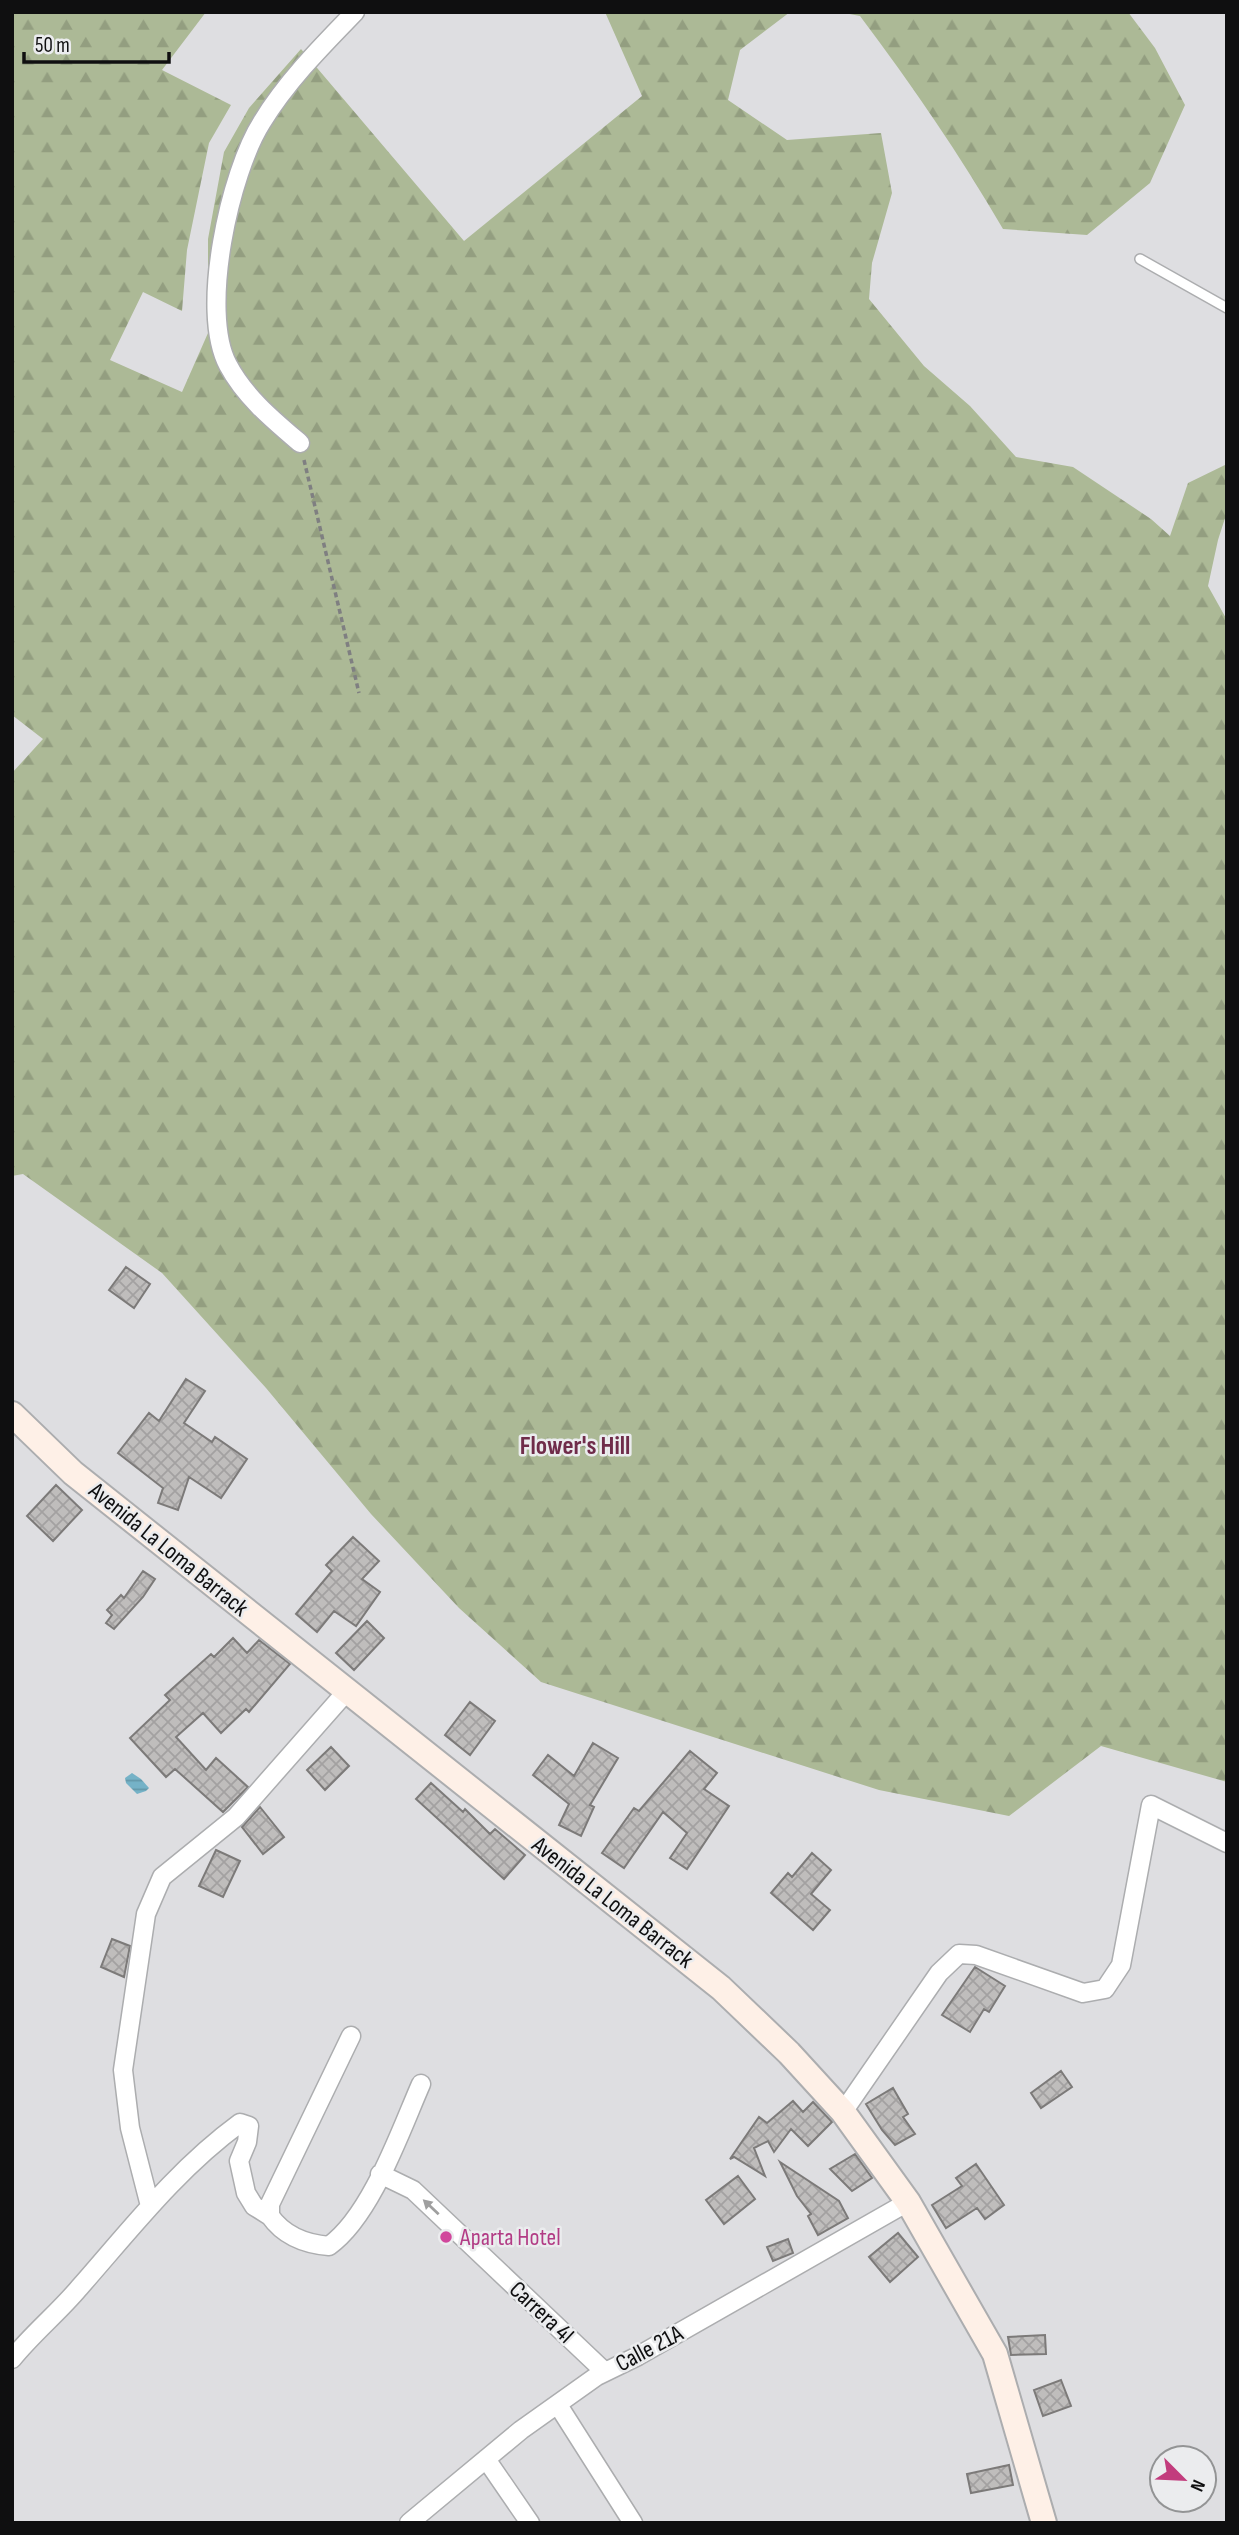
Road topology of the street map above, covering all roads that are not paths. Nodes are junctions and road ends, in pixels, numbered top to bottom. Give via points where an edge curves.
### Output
1 (355, 12) edge
2 (1140, 260) dead end
3 (1227, 308) edge
4 (300, 443) road end
5 (12, 1414) edge
6 (347, 1691) junction
7 (1227, 1843) edge
8 (351, 2036) dead end
9 (422, 2084) dead end
10 (843, 2112) junction
11 (380, 2174) junction
12 (908, 2202) junction
13 (150, 2206) junction
14 (270, 2216) junction
15 (12, 2359) edge
16 (605, 2372) junction
17 (558, 2405) junction
18 (486, 2459) junction
19 (409, 2523) edge
20 (530, 2523) edge
21 (634, 2523) edge
22 (1044, 2523) edge

1 - 4 street via 290,82 261,123 242,162 217,262 220,338 226,362 259,407
2 - 3 lane
5 - 6 main road, Avenida La Loma Barrack via 73,1473
6 - 10 main road, Avenida La Loma Barrack via 721,1988
6 - 13 street via 236,1817 162,1877 146,1914 123,2070 130,2128
7 - 10 street via 1150,1805 1121,1965 1105,1989 1083,1993 976,1955 959,1954 939,1973
8 - 14 street via 270,2204
9 - 11 street
10 - 12 main road, Avenida La Loma Barrack
11 - 14 street via 345,2235 330,2246 312,2244 281,2230
16 -> 11 street, Carrera 4I via 413,2190
12 - 16 street, Calle 21A
12 - 22 main road, Avenida La Loma Barrack via 995,2354
13 - 14 street via 198,2156 240,2123 249,2126 239,2161 246,2193 254,2206
13 - 15 street
16 - 17 street, Calle 21A
17 - 18 street, Calle 21A
17 - 21 street
18 - 19 street, Calle 21A
18 - 20 street

